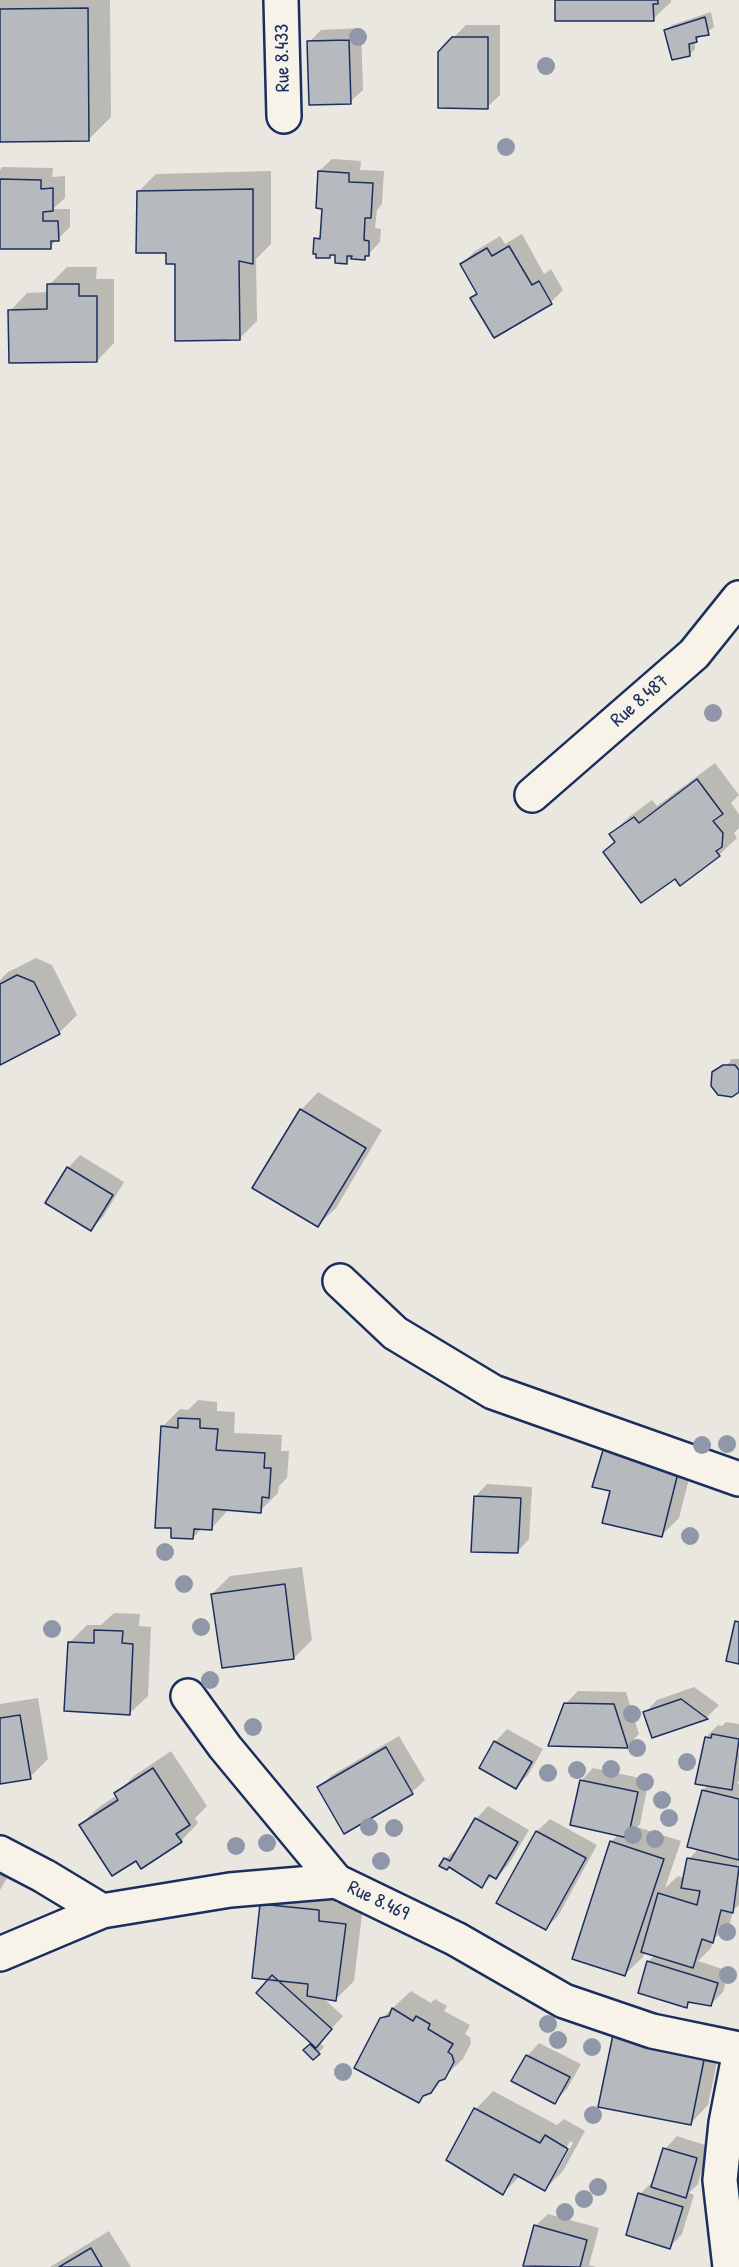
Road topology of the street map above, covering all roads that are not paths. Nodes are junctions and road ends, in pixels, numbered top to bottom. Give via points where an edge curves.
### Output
1 (281, 0) edge
2 (284, 116) dead end
3 (739, 598) edge
4 (532, 795) dead end
5 (340, 1281) dead end
6 (739, 1479) edge
7 (188, 1696) dead end
8 (0, 1853) edge
9 (336, 1881) junction
10 (102, 1911) junction
11 (0, 1954) edge
12 (739, 2049) edge
13 (739, 2056) edge
14 (729, 2181) edge
15 (730, 2267) edge

1 - 2 street, Rue 8.433
3 - 4 street, Rue 8.487 via 694,654
5 - 6 street via 395,1334 493,1392
7 - 9 street
8 - 10 street
9 - 10 street, Rue 8.469 via 230,1890
9 - 12 street, Rue 8.469 via 456,1939 564,2001 652,2031
10 - 11 street, Rue 8.469
13 - 14 street via 726,2123
14 - 15 street

